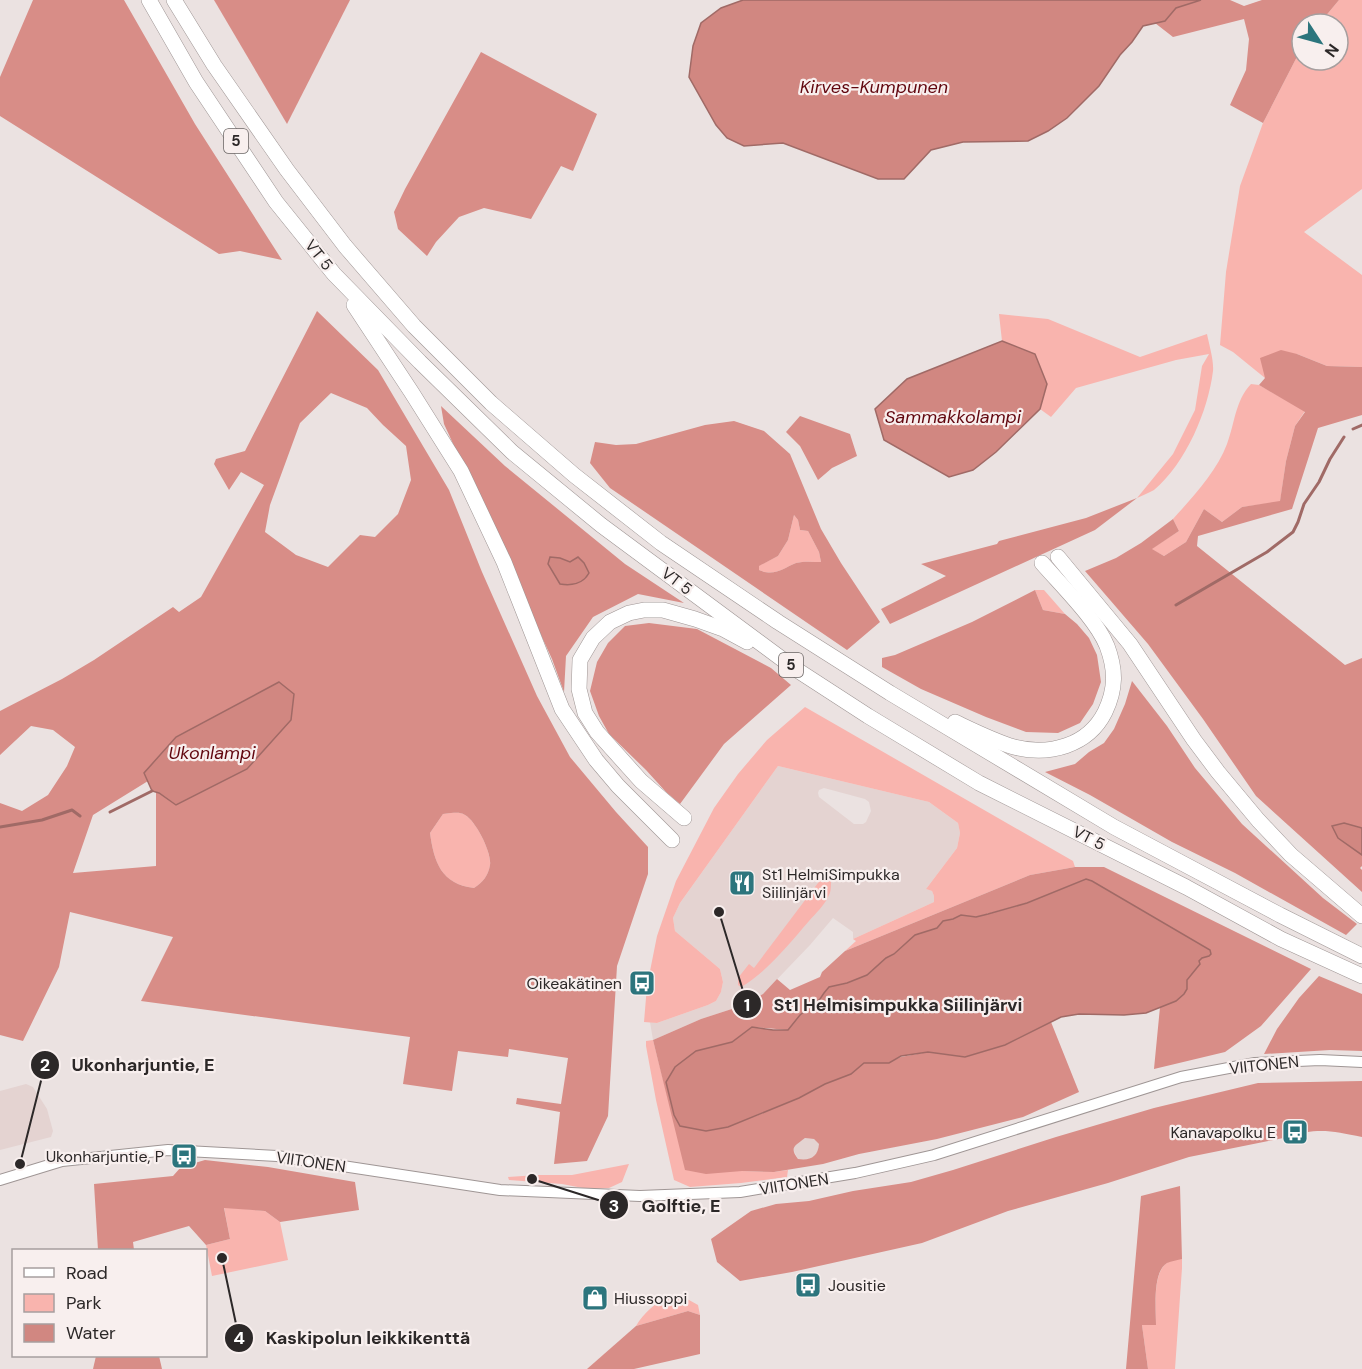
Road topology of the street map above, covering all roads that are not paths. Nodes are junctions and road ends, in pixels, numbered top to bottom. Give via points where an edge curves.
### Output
1 (149, 0) edge
2 (174, 0) edge
3 (334, 274) junction
4 (1058, 557) dead end
5 (1042, 563) dead end
6 (794, 668) junction
7 (890, 693) junction
8 (684, 818) dead end
9 (672, 840) dead end
10 (1362, 916) edge
11 (1357, 954) edge
12 (1362, 976) edge
13 (1362, 1062) edge
14 (0, 1180) edge

1 - 3 highway, VT 5 / 5 via 196,82 276,202
2 - 7 highway, VT 5 / 5 via 214,65 345,246 414,326 491,403 661,543
3 - 6 highway, VT 5 / 5 via 512,452 601,525
3 - 9 highway via 460,471 504,562 562,710 596,760
4 - 10 highway via 1130,644 1218,772 1291,855
5 - 7 highway via 1107,645 1115,684 1100,722 1090,733 1075,744 1056,749 1015,747
6 - 8 highway via 723,629 663,610 629,613 610,622 593,638 580,660 579,689 585,713 641,782
6 - 12 highway, VT 5 / 5 via 979,783 1281,939
7 - 11 highway, VT 5 / 5 via 1114,827
13 - 14 main road, VIITONEN via 1255,1063 1181,1077 934,1155 740,1192 640,1196 500,1190 277,1156 168,1150 62,1161

